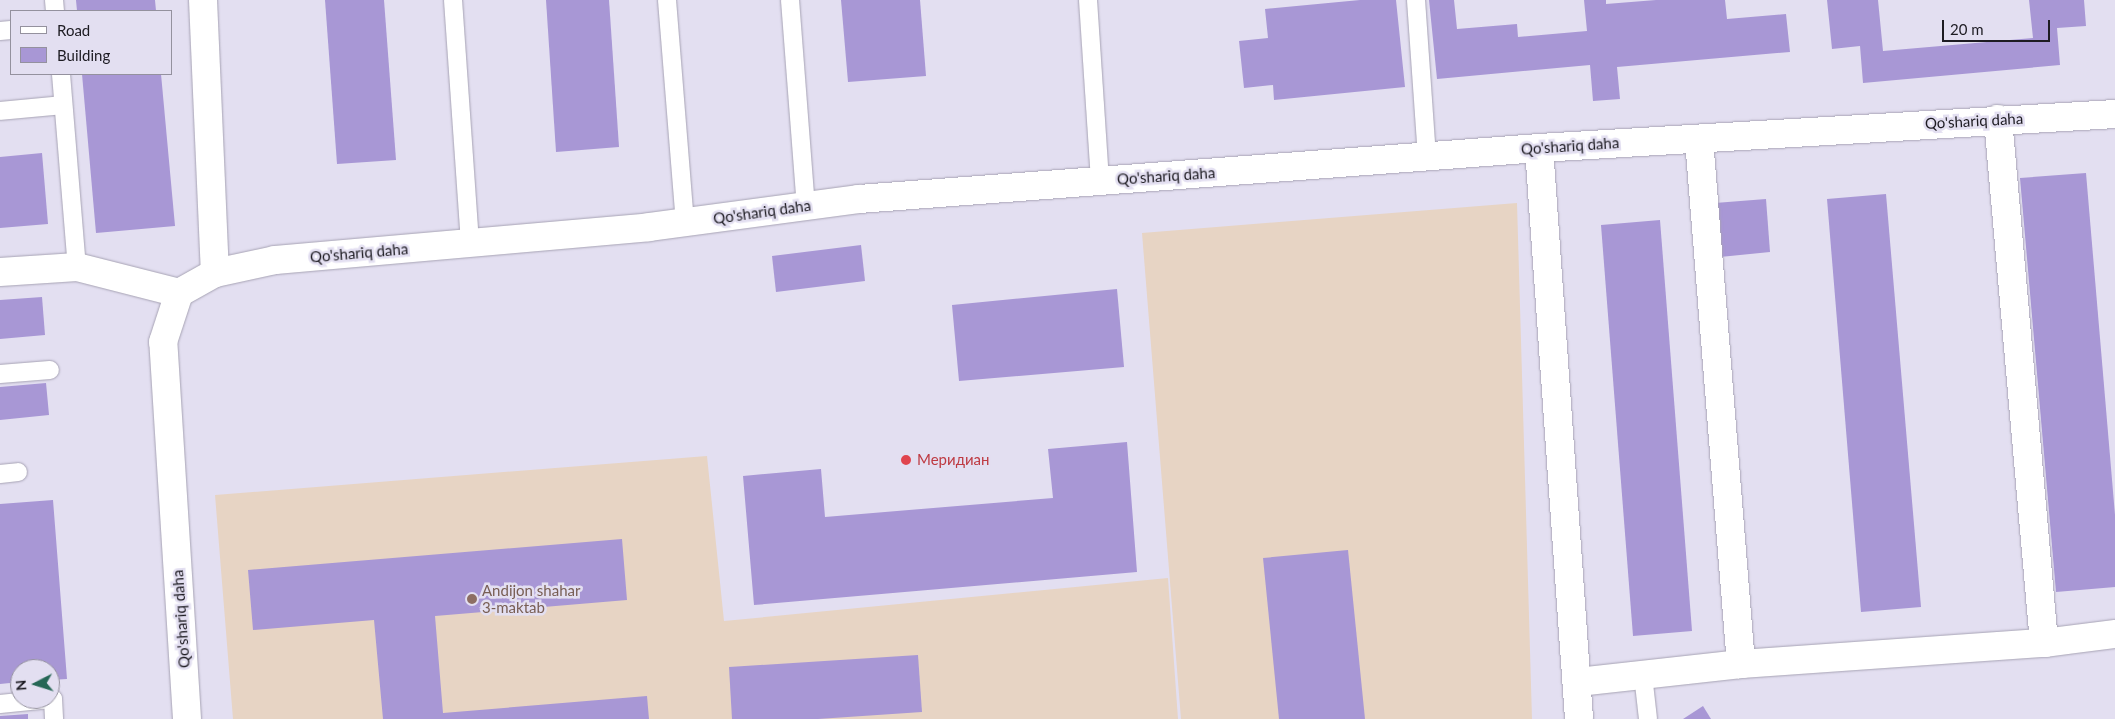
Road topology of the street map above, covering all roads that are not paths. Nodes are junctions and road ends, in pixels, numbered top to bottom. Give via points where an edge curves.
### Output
1 (203, 0) edge
2 (453, 0) edge
3 (667, 0) edge
4 (790, 0) edge
5 (1088, 0) edge
6 (1416, 0) edge
7 (60, 75) edge
8 (63, 105) junction
9 (2110, 109) edge
10 (0, 111) edge
11 (1998, 119) junction
12 (1699, 139) junction
13 (1539, 148) junction
14 (1427, 156) junction
15 (1100, 181) junction
16 (806, 206) junction
17 (685, 222) junction
18 (470, 243) junction
19 (77, 267) junction
20 (0, 272) edge
21 (215, 274) junction
22 (179, 293) junction
23 (50, 370) dead end
24 (0, 374) edge
25 (18, 472) dead end
26 (0, 474) edge
27 (2115, 634) edge
28 (2044, 643) junction
29 (1741, 664) junction
30 (1643, 675) junction
31 (1578, 682) junction
32 (187, 719) edge
33 (1579, 719) edge
34 (1648, 719) edge

1 - 21 street
2 - 18 lane
3 - 17 lane
4 - 16 lane
5 - 15 lane
6 - 14 lane
7 - 8 lane
8 - 10 lane
8 - 19 lane
9 - 11 street, Qo'shariq daha
11 - 12 street, Qo'shariq daha
11 - 28 street
12 - 13 street, Qo'shariq daha
12 - 29 street
13 - 14 street, Qo'shariq daha
13 - 31 street
14 - 15 street, Qo'shariq daha
15 - 16 street, Qo'shariq daha
16 - 17 street, Qo'shariq daha
17 - 18 street, Qo'shariq daha
18 - 21 street, Qo'shariq daha via 276,260
19 - 20 street
19 - 22 street
21 - 22 street, Qo'shariq daha
22 - 32 street, Qo'shariq daha via 163,342
23 - 24 lane
25 - 26 lane
27 - 28 street
28 - 29 street
29 - 30 street
30 - 31 street
30 - 34 lane
31 - 33 street

